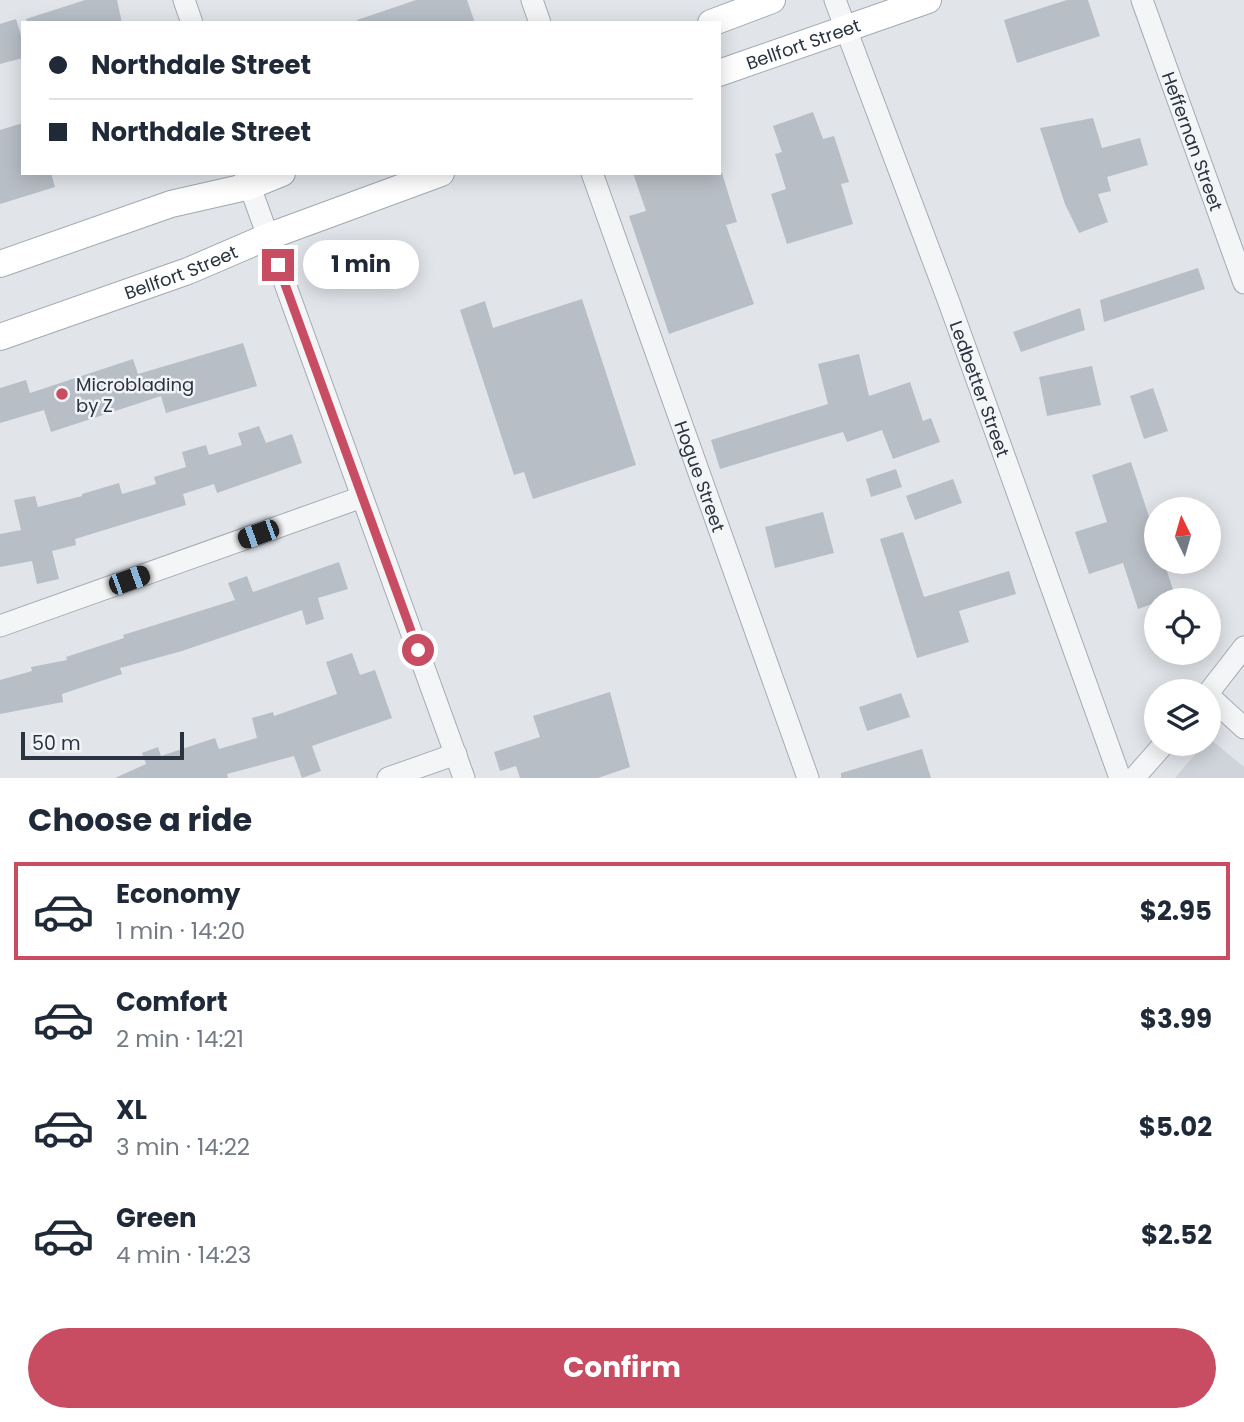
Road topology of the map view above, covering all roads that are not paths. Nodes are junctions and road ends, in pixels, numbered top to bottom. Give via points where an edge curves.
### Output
1 (184, 0) edge
2 (532, 0) edge
3 (772, 0) edge
4 (835, 0) edge
5 (928, 0) edge
6 (1142, 0) edge
7 (191, 21) edge
8 (539, 21) edge
9 (716, 21) edge
10 (845, 29) junction
11 (721, 72) edge
12 (272, 175) edge
13 (436, 175) edge
14 (593, 175) edge
15 (248, 180) edge
16 (267, 237) junction
17 (0, 264) edge
18 (1244, 283) edge
19 (0, 337) edge
20 (362, 497) junction
21 (0, 626) edge
22 (1244, 647) edge
23 (1220, 679) edge
24 (1221, 706) edge
25 (1244, 728) edge
26 (456, 754) junction
27 (1153, 756) edge
28 (388, 778) edge
29 (464, 778) edge
30 (808, 778) edge
31 (1120, 778) edge
32 (1134, 778) edge

1 - 7 street
2 - 8 street
3 - 9 main road
4 - 10 street, Ledbetter Street
5 - 10 main road, Bellfort Street
6 - 18 street, Heffernan Street
10 - 11 main road, Bellfort Street
10 - 31 street, Ledbetter Street
12 - 15 main road
13 - 16 main road, Bellfort Street
14 - 30 street, Hogue Street
15 - 16 street
15 - 17 main road
16 - 19 main road, Bellfort Street via 188,271
16 - 20 street
20 - 21 street
20 - 26 street
22 - 23 street
24 - 25 street
26 - 28 street
26 - 29 street
27 - 32 street

